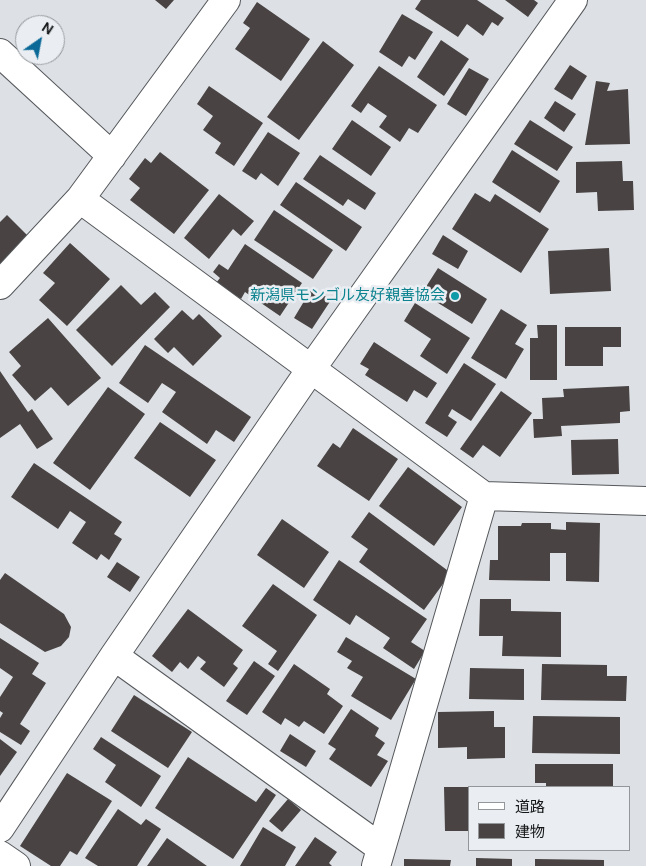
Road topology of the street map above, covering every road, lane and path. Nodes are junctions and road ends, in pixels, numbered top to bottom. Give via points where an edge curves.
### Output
1 (226, 0) edge
2 (573, 0) edge
3 (0, 53) edge
4 (112, 156) junction
5 (80, 199) junction
6 (0, 284) edge
7 (311, 369) junction
8 (484, 496) junction
9 (646, 501) edge
10 (114, 656) junction
11 (0, 828) edge
12 (0, 855) edge
13 (379, 857) edge
14 (16, 866) edge

1 - 4 street
2 - 7 street
3 - 4 street
4 - 5 street
5 - 6 street
5 - 7 street
7 - 8 street
7 - 10 street
8 - 9 street
8 - 13 street
10 - 11 street
10 - 13 street
12 - 14 street

